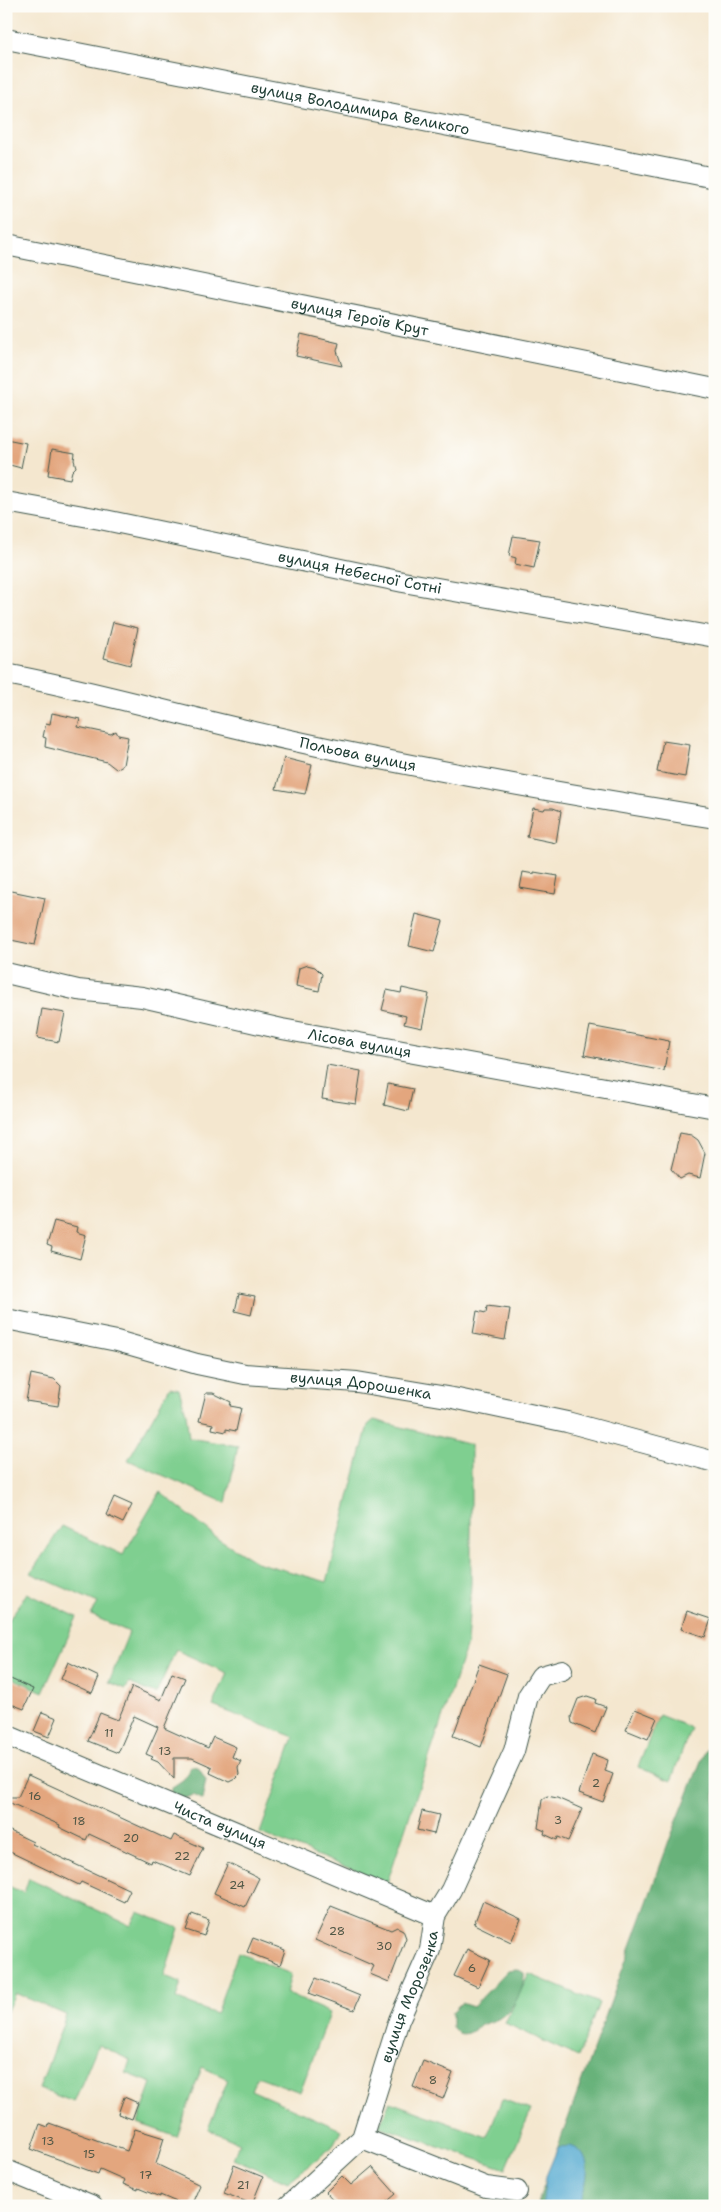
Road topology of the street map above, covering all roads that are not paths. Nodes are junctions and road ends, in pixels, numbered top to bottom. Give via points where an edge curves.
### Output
1 (6, 39) edge
2 (715, 178) edge
3 (6, 245) edge
4 (715, 389) edge
5 (6, 502) edge
6 (715, 637) edge
7 (6, 674) edge
8 (715, 818) edge
9 (6, 973) edge
10 (715, 1108) edge
11 (6, 1319) edge
12 (715, 1462) edge
13 (562, 1670) dead end
14 (6, 1735) edge
15 (435, 1916) junction
16 (362, 2138) junction
17 (6, 2170) edge
18 (517, 2191) dead end
19 (93, 2206) edge
20 (288, 2206) edge

1 - 2 street, вулиця Володимира Великого
3 - 4 street, вулиця Героїв Крут
5 - 6 street, вулиця Небесної Сотні via 404,582
7 - 8 street, Польова вулиця via 106,694 178,715 373,757
9 - 10 street, Лісова вулиця via 78,990 142,997 282,1029
11 - 12 street, вулиця Дорошенка via 117,1341 245,1374 357,1382 453,1398 567,1422
13 - 15 street, вулиця Морозенка via 541,1676 528,1696 514,1751 451,1890
14 - 15 street, Чиста вулиця
15 - 16 street, вулиця Морозенка via 430,1950 399,2020
16 - 18 street via 486,2187
16 - 20 street
17 - 19 street

